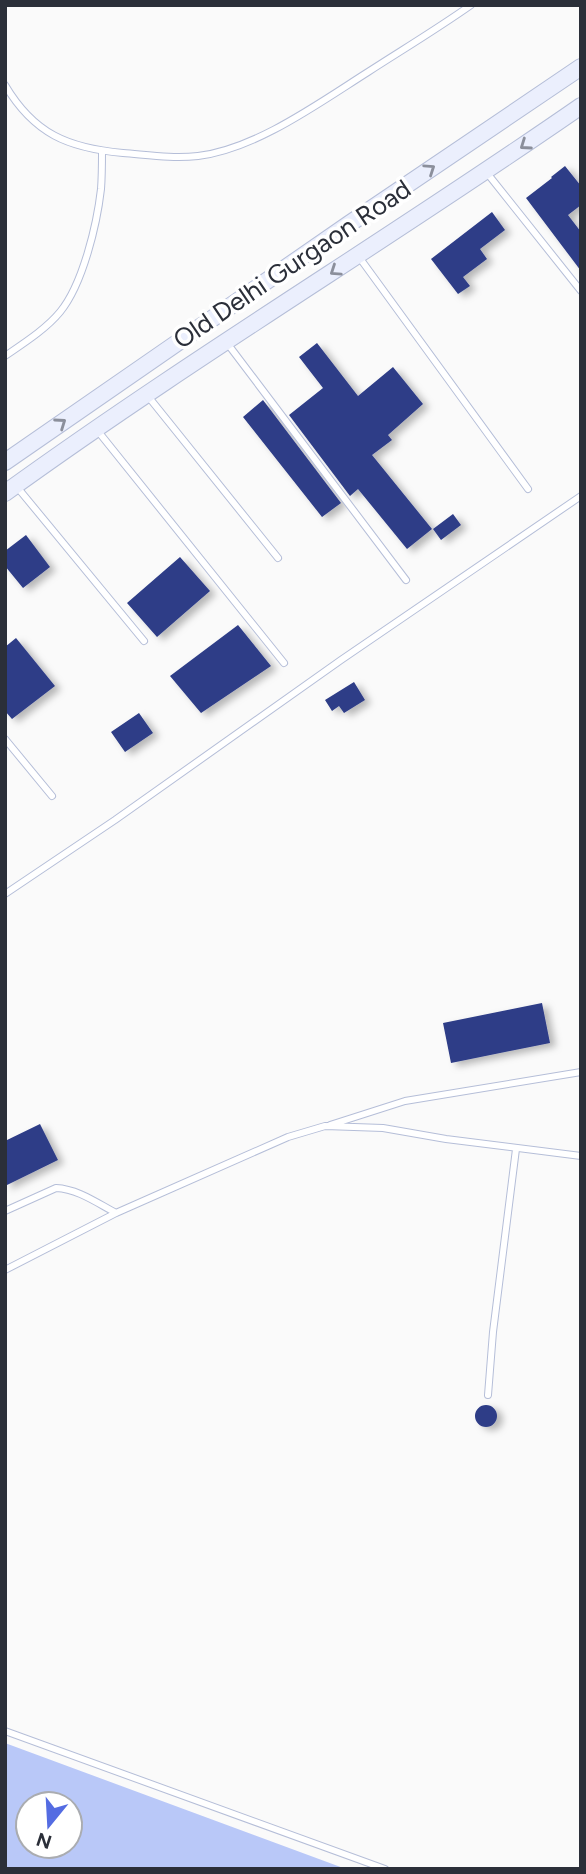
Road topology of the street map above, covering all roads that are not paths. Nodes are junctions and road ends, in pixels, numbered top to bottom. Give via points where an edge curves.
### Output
1 (471, 5) edge
2 (581, 67) edge
3 (5, 85) edge
4 (581, 106) edge
5 (102, 151) junction
6 (486, 172) junction
7 (358, 256) junction
8 (581, 291) edge
9 (226, 341) junction
10 (5, 356) edge
11 (146, 394) junction
12 (95, 429) junction
13 (5, 462) edge
14 (10, 489) edge
15 (528, 489) dead end
16 (581, 496) edge
17 (278, 558) dead end
18 (406, 580) dead end
19 (144, 641) dead end
20 (284, 663) dead end
21 (5, 739) edge
22 (52, 796) dead end
23 (5, 894) edge
24 (581, 1072) edge
25 (325, 1126) junction
26 (516, 1149) junction
27 (581, 1156) edge
28 (5, 1211) edge
29 (116, 1213) junction
30 (5, 1269) edge
31 (488, 1395) dead end
32 (5, 1731) edge
33 (386, 1869) edge

1 - 5 lane via 260,137 198,156
13 -> 2 main road, Old Delhi Gurgaon Road
3 - 5 lane via 33,121 50,134
4 -> 6 main road, Old Delhi Gurgaon Road
5 - 10 lane via 98,207 77,282 59,314
6 - 7 main road, Old Delhi Gurgaon Road
6 - 8 lane
7 -> 9 main road, Old Delhi Gurgaon Road
7 - 15 lane
9 - 11 main road, Old Delhi Gurgaon Road
9 - 18 lane
11 - 12 main road, Old Delhi Gurgaon Road
11 - 17 lane
12 - 14 main road, Old Delhi Gurgaon Road
12 - 20 lane
14 - 19 lane
16 - 23 lane
21 - 22 lane
24 - 25 lane via 405,1101
25 - 26 lane via 383,1128
25 - 29 lane
26 - 27 lane
26 - 31 lane
28 - 29 lane via 64,1188
29 - 30 lane
32 - 33 lane

